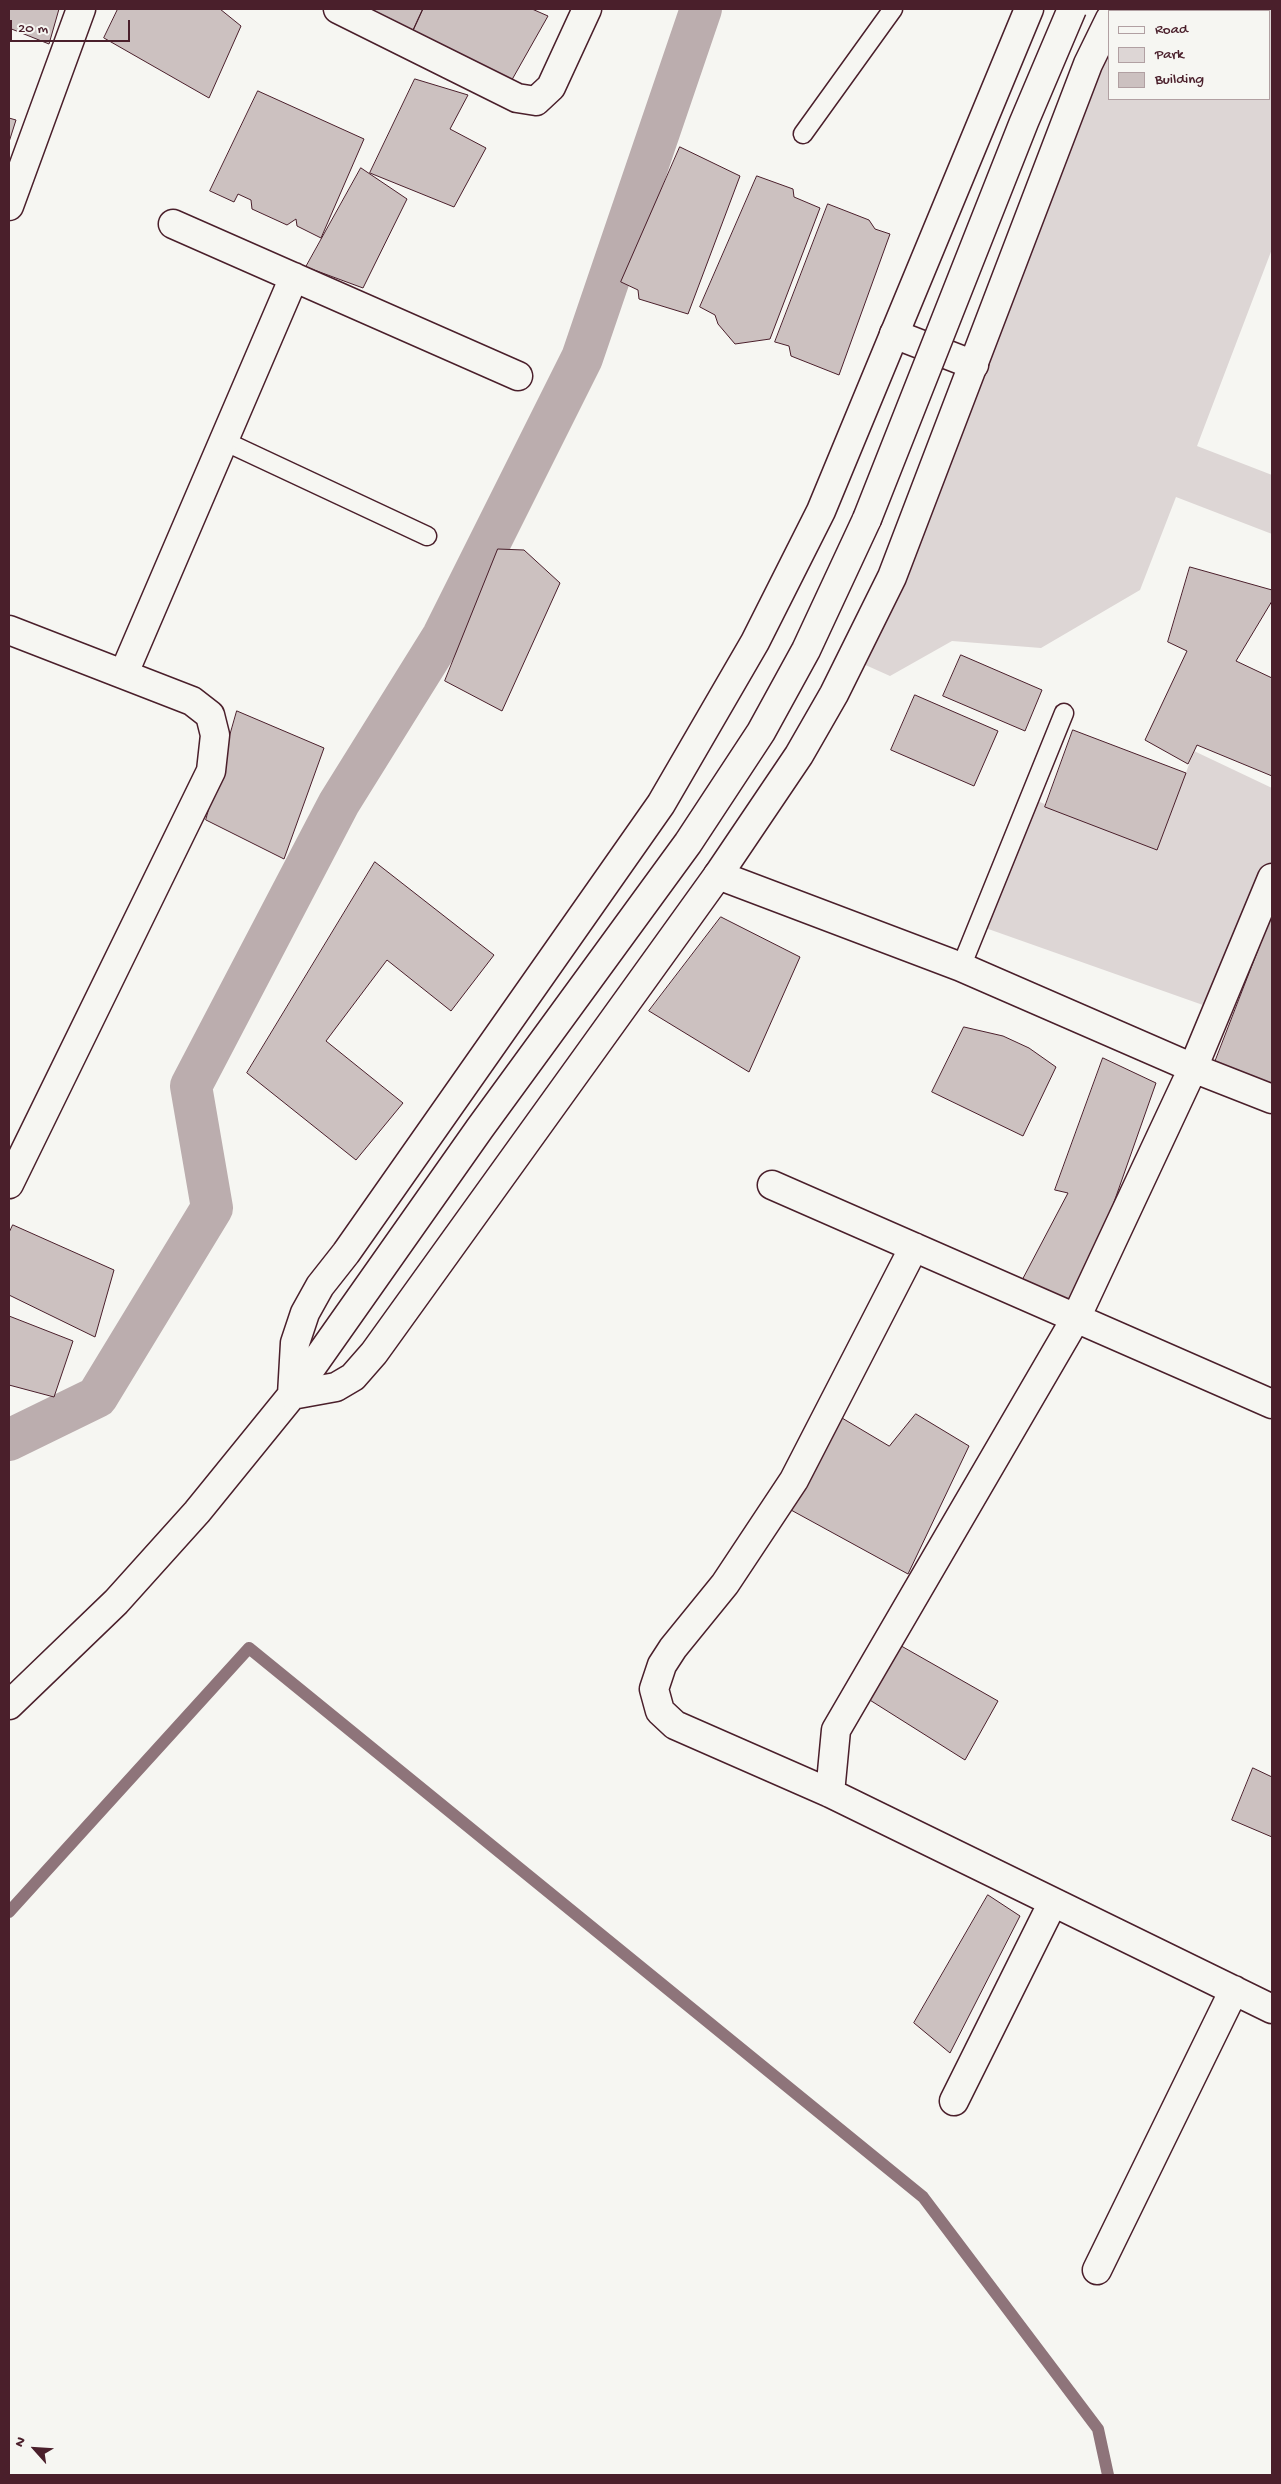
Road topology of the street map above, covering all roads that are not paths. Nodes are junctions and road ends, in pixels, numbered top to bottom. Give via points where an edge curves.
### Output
1 (81, 9) edge
2 (338, 9) edge
3 (587, 9) edge
4 (893, 9) edge
5 (1030, 9) edge
6 (1072, 9) edge
7 (1108, 23) edge
8 (804, 134) dead end
9 (9, 206) edge
10 (173, 224) dead end
11 (294, 277) junction
12 (894, 334) junction
13 (974, 365) junction
14 (518, 376) dead end
15 (224, 441) junction
16 (426, 536) dead end
17 (9, 630) edge
18 (124, 673) junction
19 (1064, 713) dead end
20 (718, 875) junction
21 (1272, 878) edge
22 (960, 967) junction
23 (1193, 1068) junction
24 (1272, 1099) edge
25 (9, 1184) edge
26 (772, 1185) dead end
27 (914, 1247) junction
28 (1076, 1318) junction
29 (292, 1395) junction
30 (1272, 1404) edge
31 (9, 1705) edge
32 (830, 1793) junction
33 (1053, 1902) junction
34 (1234, 1990) junction
35 (1272, 2009) edge
36 (954, 2101) dead end
37 (1097, 2270) dead end

1 - 9 main road
2 - 3 main road via 517,98 536,101 551,87
4 - 8 lane
5 - 12 main road
6 - 29 main road, bridge via 866,519 761,732 693,835 468,1144
7 - 13 main road via 1088,64
10 - 11 main road
11 - 14 main road
11 - 15 main road
12 - 13 main road
12 - 29 main road via 821,511 755,642 661,804 320,1286 305,1313 295,1343
13 - 20 main road via 892,577 834,694 799,756
15 - 16 lane
15 - 18 main road
17 - 18 main road
18 - 25 main road via 192,701 210,715 215,735 211,771
19 - 22 lane
20 - 22 main road
20 - 29 main road via 374,1353 353,1377 336,1387
21 - 23 main road
22 - 23 main road
23 - 24 main road
23 - 28 main road
26 - 27 main road
27 - 28 main road
27 - 32 main road via 794,1480 725,1584 673,1648 662,1665 654,1689 660,1711 675,1725
28 - 30 main road
28 - 32 main road via 836,1730
29 - 31 main road via 197,1512 116,1602
32 - 33 main road
33 - 34 main road
33 - 36 main road
34 - 35 main road
34 - 37 main road

